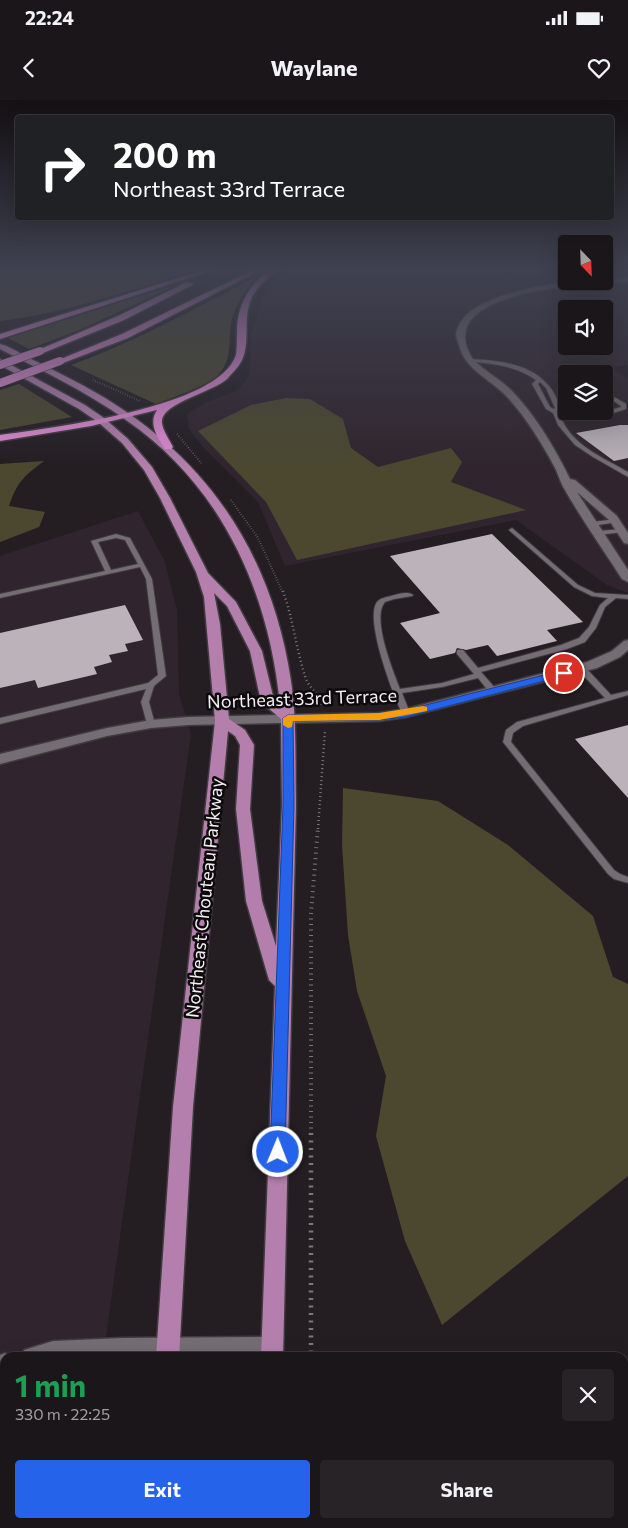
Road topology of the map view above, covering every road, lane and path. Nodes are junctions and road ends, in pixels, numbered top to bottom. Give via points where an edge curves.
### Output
1 (78, 336) edge
2 (126, 336) edge
3 (241, 336) edge
4 (461, 336) edge
5 (0, 346) edge
6 (469, 360) junction
7 (0, 364) edge
8 (538, 381) junction
9 (0, 383) edge
10 (613, 400) edge
11 (168, 404) junction
12 (613, 410) edge
13 (555, 412) junction
14 (124, 415) junction
15 (558, 419) edge
16 (101, 420) junction
17 (558, 420) edge
18 (0, 438) edge
19 (168, 447) junction
20 (628, 475) edge
21 (565, 476) junction
22 (616, 521) junction
23 (595, 529) junction
24 (512, 530) dead end
25 (622, 532) junction
26 (628, 541) edge
27 (142, 565) junction
28 (109, 572) junction
29 (202, 572) junction
30 (628, 579) edge
31 (410, 595) dead end
32 (0, 596) edge
33 (612, 597) junction
34 (628, 597) edge
35 (628, 644) edge
36 (460, 652) dead end
37 (581, 668) junction
38 (477, 673) junction
39 (151, 685) junction
40 (492, 691) junction
41 (396, 692) junction
42 (628, 693) edge
43 (609, 698) junction
44 (406, 713) junction
45 (288, 718) junction
46 (0, 721) edge
47 (222, 721) junction
48 (150, 724) junction
49 (0, 759) edge
50 (628, 880) edge
51 (282, 993) junction
52 (52, 1352) edge
53 (167, 1352) edge
54 (272, 1352) edge

1 - 7 highway, bridge
2 - 9 highway, bridge
3 - 11 highway via 241,351 230,373 200,393
4 - 6 street via 464,353
5 - 14 main road via 90,393
6 - 8 lane via 510,365 526,371
6 - 21 street via 511,396
7 - 16 main road, Northeast Chouteau Parkway via 67,397
8 - 13 lane via 544,384 558,408
8 - 13 lane via 535,384 548,408
10 - 12 lane via 620,401 624,408
11 - 14 highway
11 - 19 highway via 158,413 156,422
13 - 15 lane
14 - 16 highway
14 - 19 main road
16 - 18 highway
16 - 29 main road, Northeast Chouteau Parkway via 138,457 166,498
17 - 20 lane via 561,428 577,445
19 - 45 main road via 228,519 257,574 274,626
21 - 22 street
21 - 23 street
22 - 23 lane
22 - 25 street
23 - 25 lane
23 - 30 street
24 - 33 lane via 576,586 594,595
25 - 26 street
27 - 28 lane
27 - 28 lane via 128,539 116,536 94,541
27 - 39 lane via 149,579 162,676
28 - 32 lane
29 - 45 main road via 232,605 256,650 268,702
29 - 47 main road, Northeast Chouteau Parkway via 214,624
31 - 41 lane via 383,601 376,610
33 - 34 lane
33 - 38 lane via 602,606 592,628 582,640
35 - 37 street, Northeast 33rd Terrace via 616,654
36 - 38 lane
37 - 40 street, Northeast 33rd Terrace
37 - 43 lane
38 - 40 lane
38 - 41 lane via 442,685
39 - 46 lane
39 - 48 lane via 146,702
40 - 44 street, Northeast 33rd Terrace
41 - 44 lane
42 - 43 lane
43 - 50 lane via 520,724 509,732 507,742 611,872
44 - 45 street, Northeast 33rd Terrace via 379,717
45 - 47 street, Northeast 33rd Terrace
45 - 51 main road via 289,805
47 - 48 street, Northeast 33rd Terrace
47 - 51 main road via 240,733 247,745 243,809 254,901
47 - 53 main road, Northeast Chouteau Parkway via 183,1107
48 - 49 street, Northeast 33rd Terrace
51 - 54 main road
52 - 53 street

